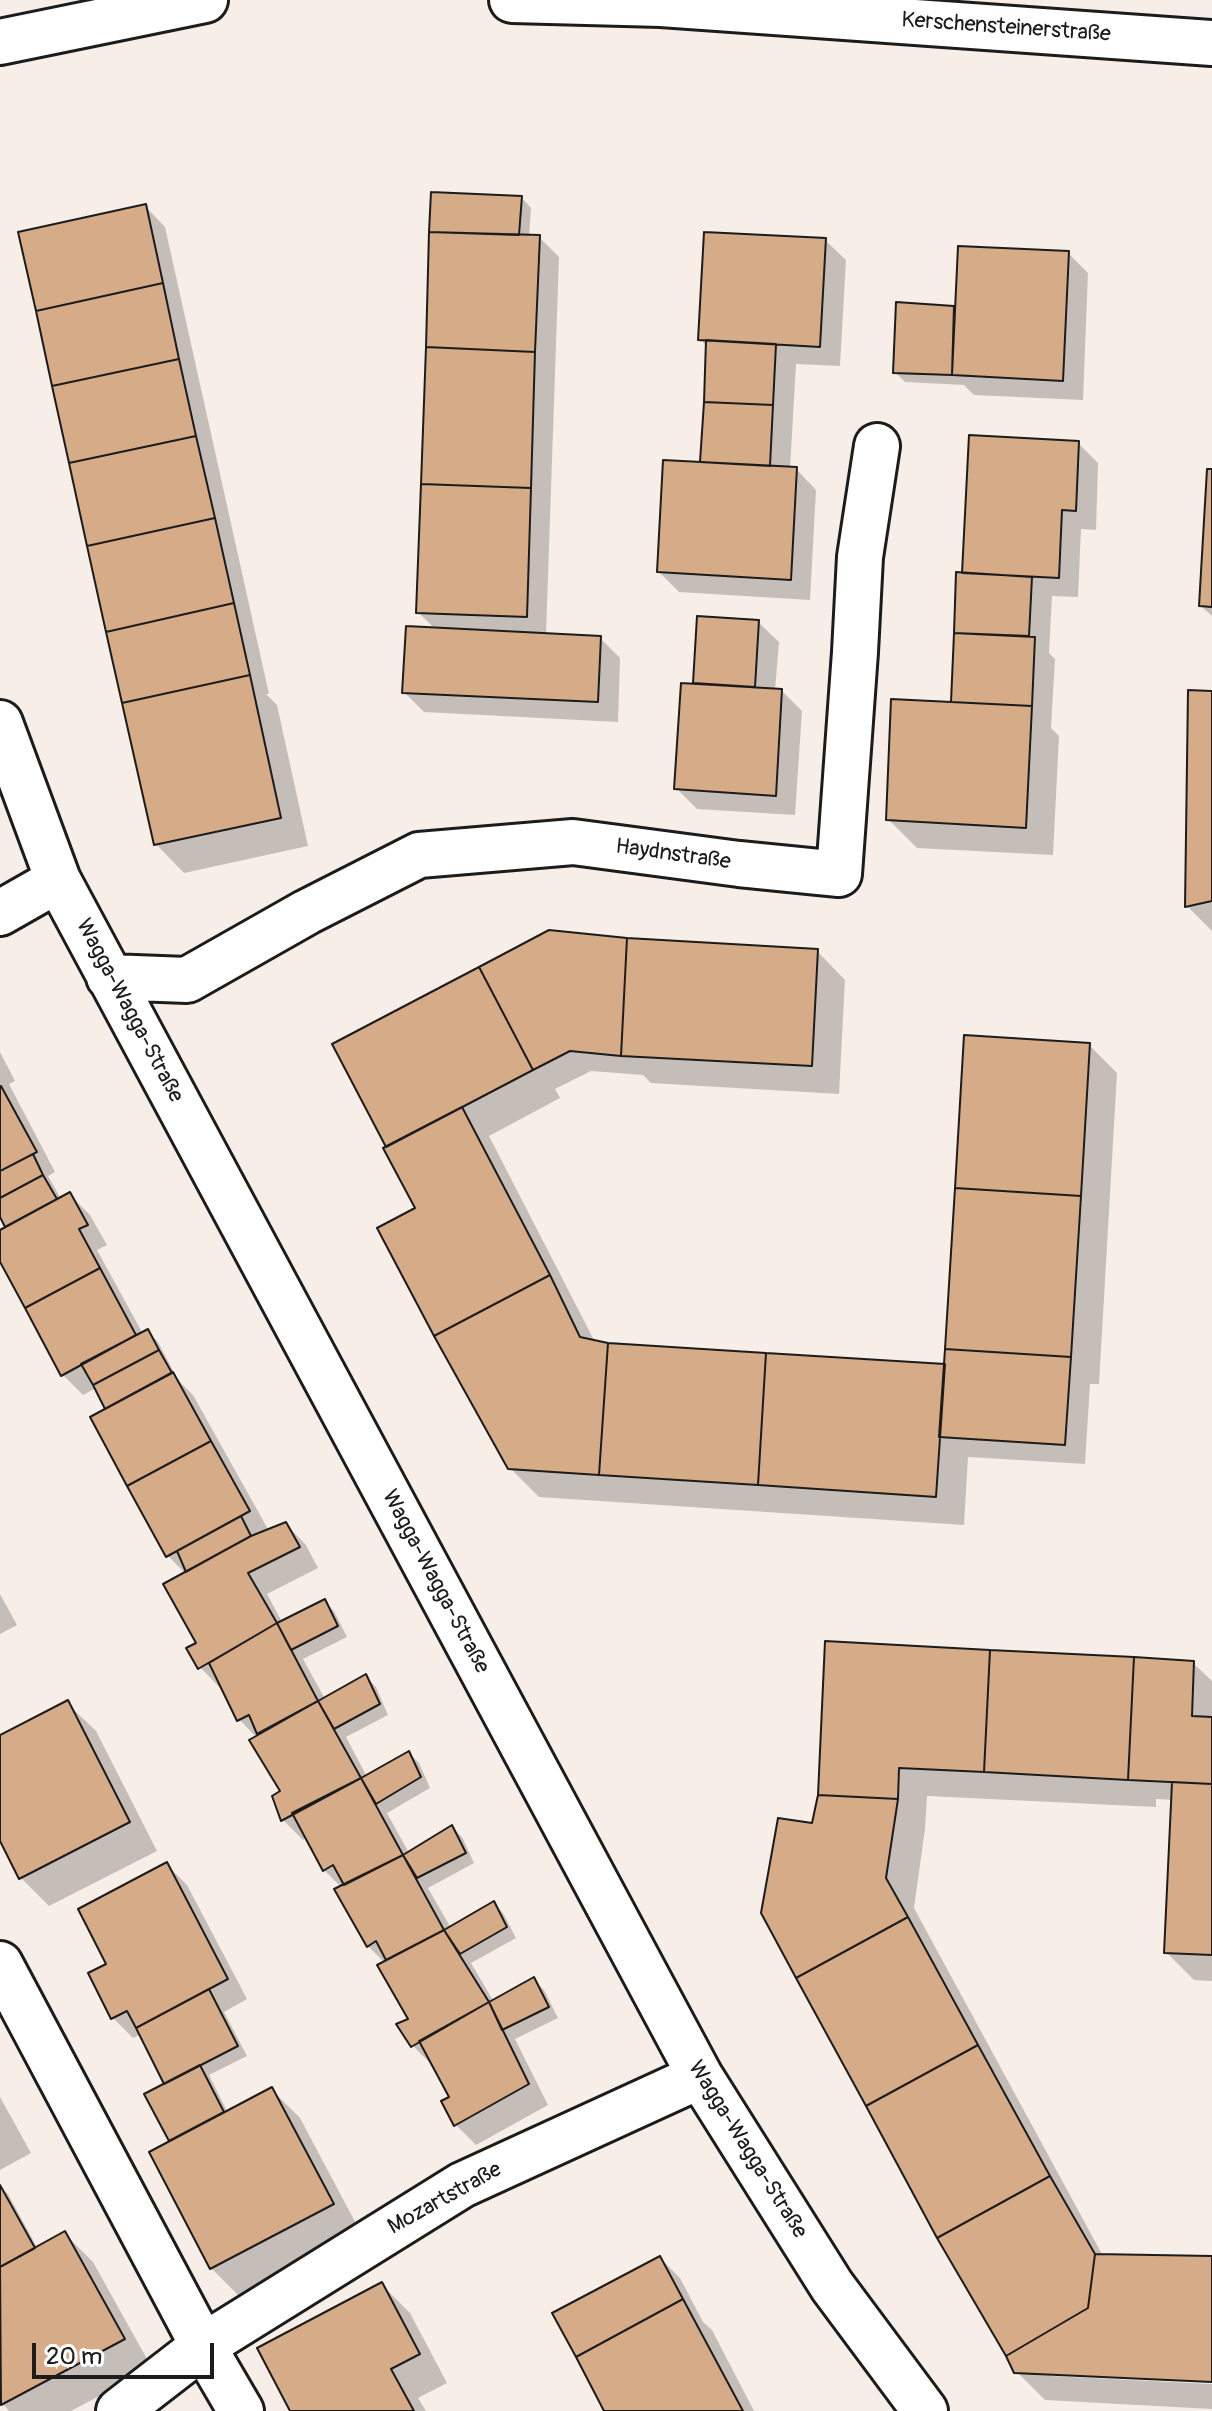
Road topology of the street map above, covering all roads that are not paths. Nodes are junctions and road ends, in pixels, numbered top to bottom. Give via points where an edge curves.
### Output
1 (205, 0) edge
2 (512, 0) edge
3 (0, 42) edge
4 (1212, 43) edge
5 (877, 446) dead end
6 (0, 723) edge
7 (58, 880) junction
8 (0, 913) edge
9 (109, 977) junction
10 (0, 1964) edge
11 (700, 2076) junction
12 (203, 2346) junction
13 (119, 2411) edge
14 (241, 2411) edge
15 (925, 2411) edge

1 - 3 street
2 - 4 street, Kerschensteinerstraße via 661,4
5 - 9 street, Haydnstraße via 860,557 839,874 573,842 419,855 187,980
6 - 7 street, Wagga-Wagga-Straße
7 - 8 street
7 - 9 street, Wagga-Wagga-Straße
9 - 11 street, Wagga-Wagga-Straße
10 - 12 street
11 - 12 street, Mozartstraße via 462,2185
11 - 15 street, Wagga-Wagga-Straße via 832,2286
12 - 13 street, Mozartstraße
12 - 14 street

